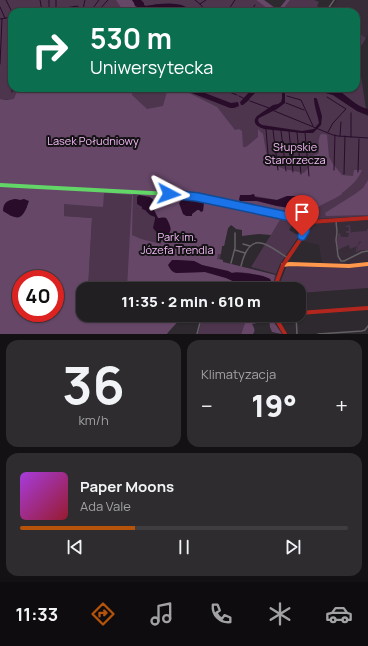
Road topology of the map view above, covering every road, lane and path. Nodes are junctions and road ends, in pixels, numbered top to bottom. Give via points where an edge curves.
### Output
1 (0, 185) edge
2 (368, 218) edge
3 (336, 220) junction
4 (307, 221) junction
5 (235, 233) dead end
6 (243, 244) dead end
7 (250, 246) junction
8 (234, 250) junction
9 (368, 251) edge
10 (245, 253) junction
11 (288, 258) junction
12 (231, 263) dead end
13 (293, 264) junction
14 (368, 264) edge
15 (283, 265) junction
16 (241, 266) dead end
17 (276, 282) edge
18 (368, 308) edge
19 (306, 312) edge
20 (200, 322) edge
21 (278, 322) edge
22 (296, 322) edge
23 (368, 326) edge
24 (197, 334) edge
25 (285, 334) edge
26 (297, 334) edge
27 (318, 334) edge

1 - 4 street via 186,195
2 - 3 street
3 - 4 street
3 - 9 street via 336,240 341,261
4 - 11 street via 305,231
5 - 8 street
6 - 7 street
7 - 10 street
7 - 11 street via 258,242 265,244
8 - 10 street
8 - 12 street
10 - 16 street
11 - 13 street
11 - 15 street
13 - 14 street
13 - 15 street
15 - 17 street
18 - 19 street
20 - 24 street
21 - 25 street
22 - 26 street
23 - 27 street via 362,331

